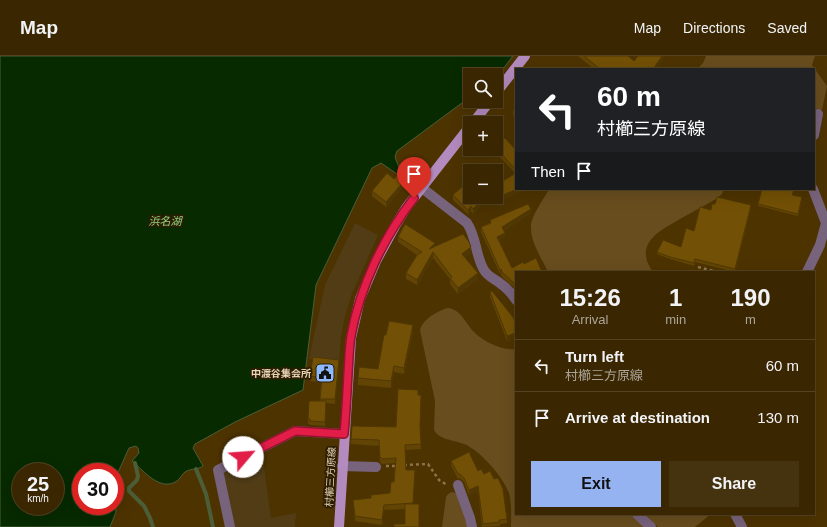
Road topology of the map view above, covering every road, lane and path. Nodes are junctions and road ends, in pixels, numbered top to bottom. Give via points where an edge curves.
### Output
1 (525, 56) edge
2 (516, 68) edge
3 (515, 69) edge
4 (503, 84) edge
5 (485, 108) edge
6 (818, 114) dead end
7 (478, 116) edge
8 (815, 130) edge
9 (463, 135) edge
10 (422, 188) junction
11 (813, 190) edge
12 (698, 267) dead end
13 (713, 271) edge
14 (807, 271) edge
15 (515, 298) edge
16 (344, 434) junction
17 (342, 466) junction
18 (376, 467) joint
19 (458, 485) joint
20 (638, 515) edge
21 (736, 515) edge
22 (230, 527) edge
23 (339, 527) edge
24 (472, 527) edge
25 (651, 527) edge
26 (742, 527) edge

1 - 2 main road
3 - 4 main road
5 - 7 main road
6 - 8 street
9 - 10 main road, 村櫛三方原線
10 - 15 street via 467,223 483,269 511,292
10 - 16 main road, 村櫛三方原線 via 406,208 385,243 360,299 351,338
11 - 14 street via 826,223
12 - 13 path
16 - 17 main road, 村櫛三方原線
16 - 22 street via 295,431 218,470
17 - 18 street
17 - 23 main road, 村櫛三方原線
18 - 19 path via 428,464 439,480 451,488
19 - 24 street
20 - 25 street
21 - 26 street

